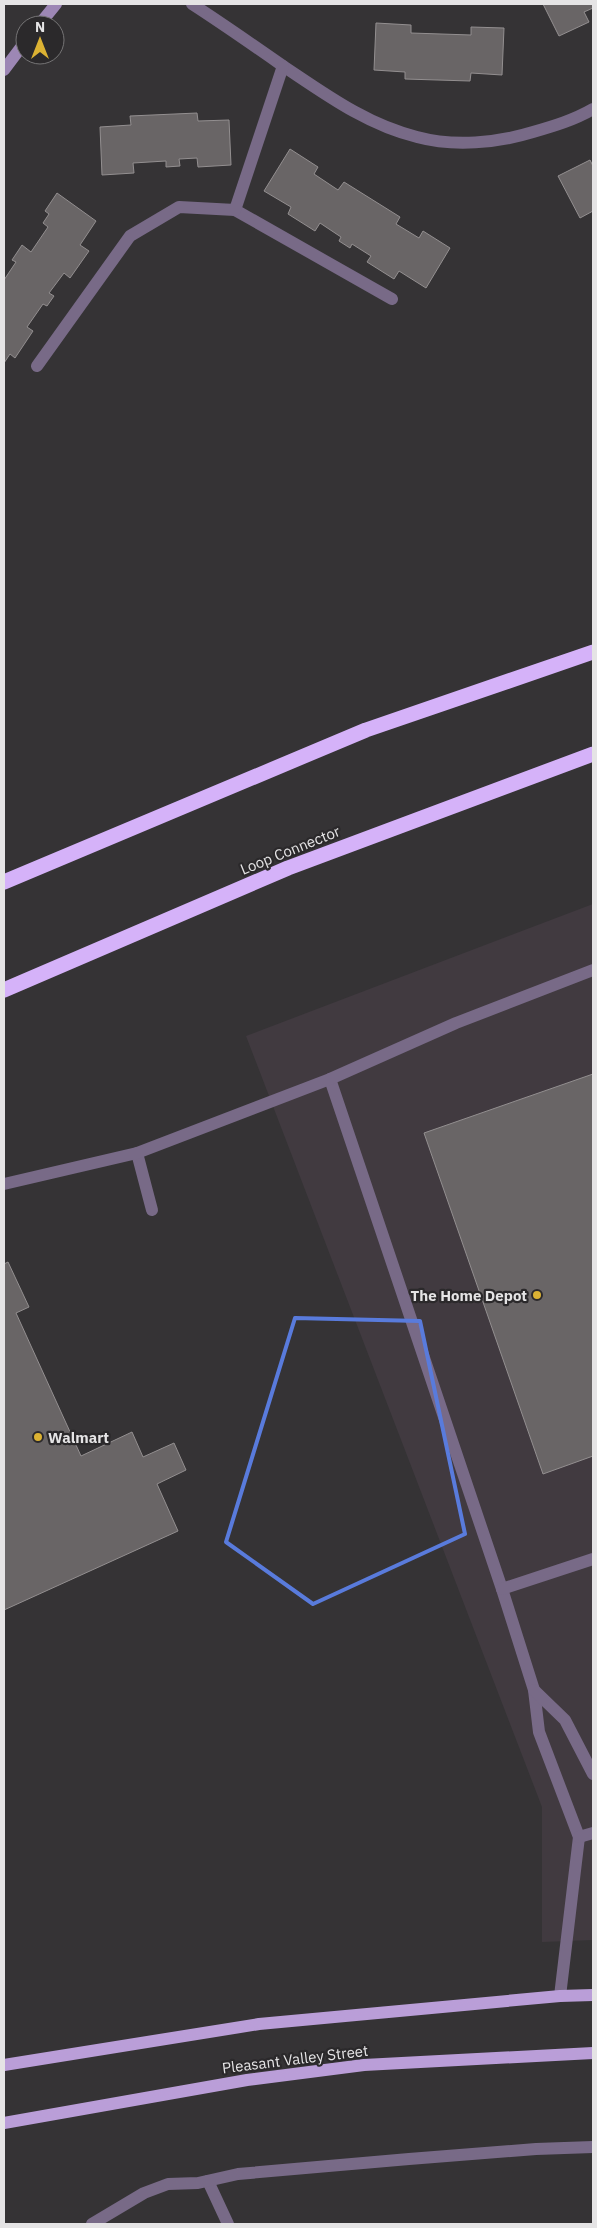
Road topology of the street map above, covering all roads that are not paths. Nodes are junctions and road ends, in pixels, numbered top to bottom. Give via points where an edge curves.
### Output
1 (56, 4) edge
2 (192, 4) edge
3 (47, 15) edge
4 (15, 55) edge
5 (283, 66) junction
6 (4, 70) edge
7 (593, 109) edge
8 (235, 210) junction
9 (392, 299) dead end
10 (37, 366) dead end
11 (593, 652) edge
12 (593, 754) edge
13 (4, 882) edge
14 (593, 970) edge
15 (4, 990) edge
16 (330, 1079) junction
17 (137, 1153) junction
18 (4, 1184) edge
19 (152, 1210) dead end
20 (593, 1559) edge
21 (502, 1588) junction
22 (534, 1690) junction
23 (593, 1774) edge
24 (593, 1832) edge
25 (579, 1838) junction
26 (593, 1995) edge
27 (560, 1996) junction
28 (593, 2053) edge
29 (4, 2064) edge
30 (4, 2123) edge
31 (593, 2148) edge
32 (208, 2181) junction
33 (92, 2224) edge
34 (228, 2224) edge

1 - 3 street
2 - 5 lane
4 - 6 street
5 - 7 lane via 353,112 417,137 449,142 486,142 521,136
5 - 8 lane
8 - 9 lane
8 - 10 lane via 179,207 130,236
11 - 13 highway via 366,730
12 - 15 highway, Loop Connector via 288,868
14 - 16 lane via 456,1023
16 - 17 lane
16 - 21 lane
17 - 18 lane
17 - 19 lane
20 - 21 lane
21 - 22 lane
22 - 23 lane via 565,1720
22 - 25 lane via 539,1732
24 - 25 lane
25 - 27 lane
26 - 27 main road
27 - 29 main road via 259,2024
28 - 30 main road, Pleasant Valley Street via 354,2067 247,2080
31 - 32 lane via 536,2149 291,2169 238,2174
32 - 33 lane via 168,2184 144,2192
32 - 34 lane

